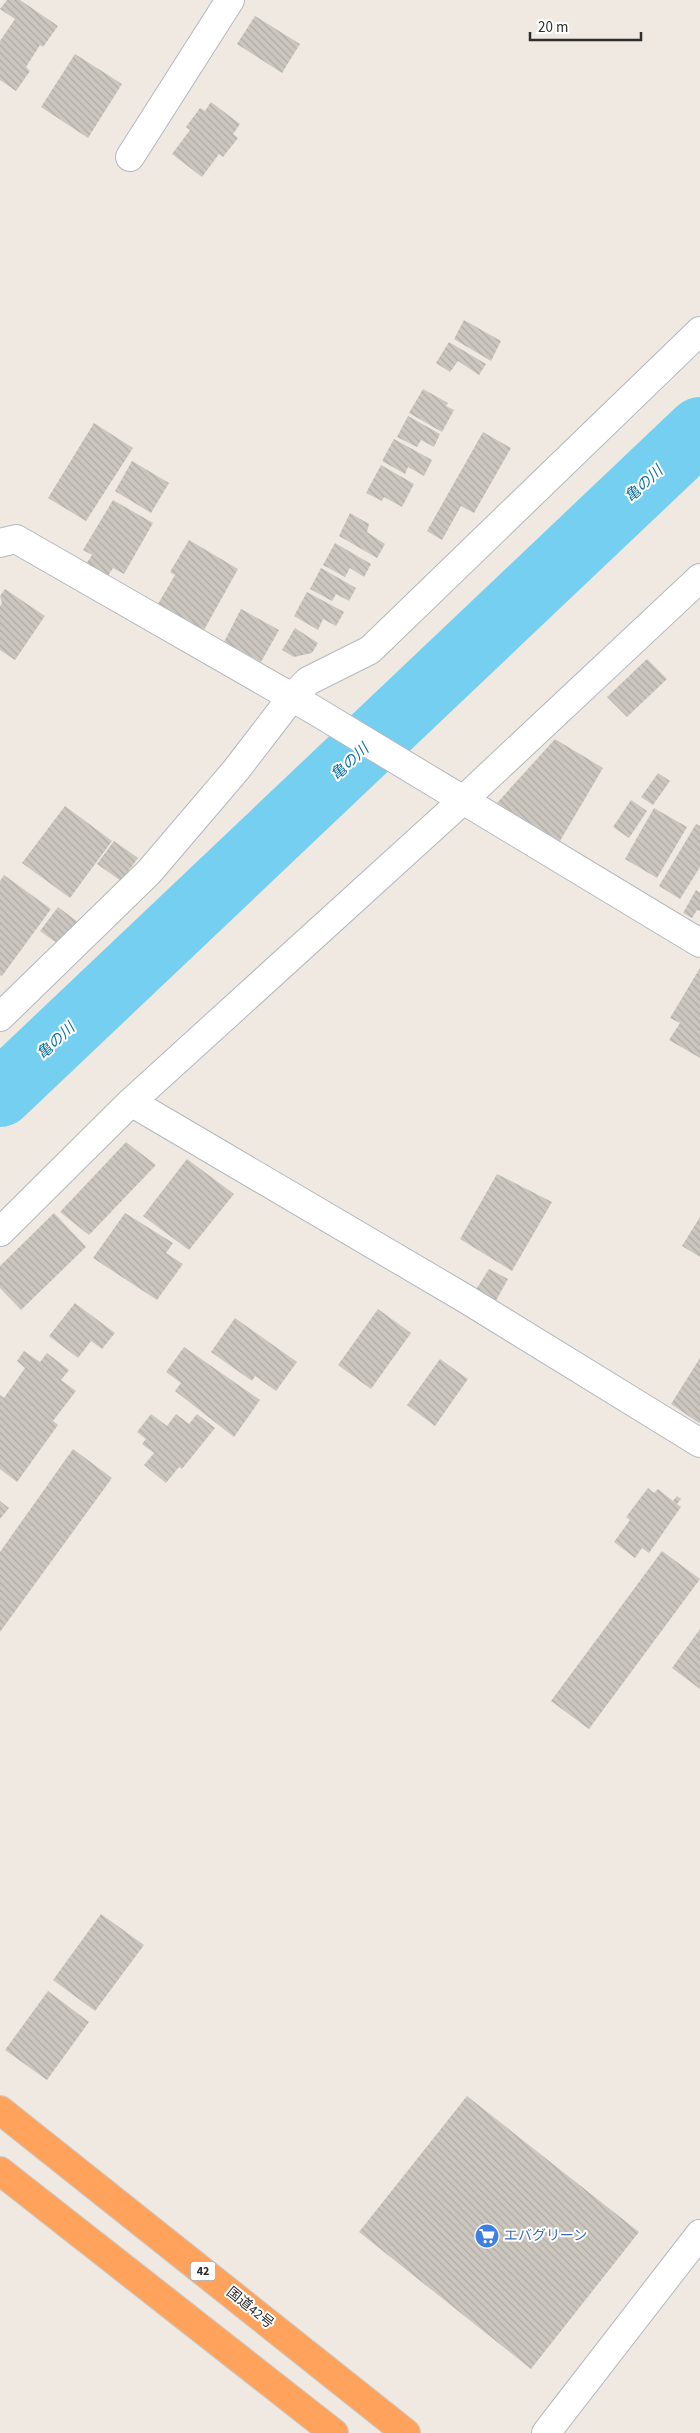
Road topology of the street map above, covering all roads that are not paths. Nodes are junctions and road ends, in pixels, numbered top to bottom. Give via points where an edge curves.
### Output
1 (230, 0) edge
2 (130, 157) dead end
3 (700, 331) edge
4 (0, 543) edge
5 (700, 578) edge
6 (303, 704) junction
7 (454, 795) junction
8 (700, 943) edge
9 (0, 1017) edge
10 (131, 1102) junction
11 (0, 1232) edge
12 (700, 1443) edge
13 (0, 2110) edge
14 (0, 2171) edge
15 (700, 2234) edge
16 (334, 2433) edge
17 (406, 2433) edge
18 (546, 2433) edge

1 - 2 street
3 - 6 street via 370,650 308,681
4 - 6 street via 16,539
5 - 7 street
6 - 7 street
6 - 9 street via 236,770 149,872
7 - 8 street
7 - 10 street
10 - 11 street
10 - 12 street via 466,1298
13 - 17 highway, 国道42号 / 42
14 - 16 highway
15 - 18 street

